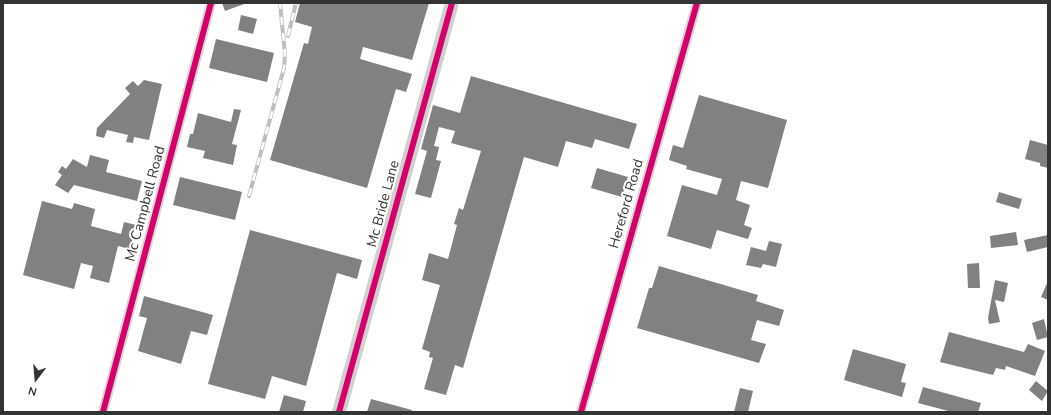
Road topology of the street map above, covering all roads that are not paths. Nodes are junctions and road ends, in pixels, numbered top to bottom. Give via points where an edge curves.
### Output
1 (211, 3) edge
2 (452, 3) edge
3 (697, 3) edge
4 (103, 412) edge
5 (339, 412) edge
6 (581, 412) edge

1 - 4 street, Mc Campbell Road
2 - 5 street, Mc Bride Lane
3 - 6 street, Hereford Road

